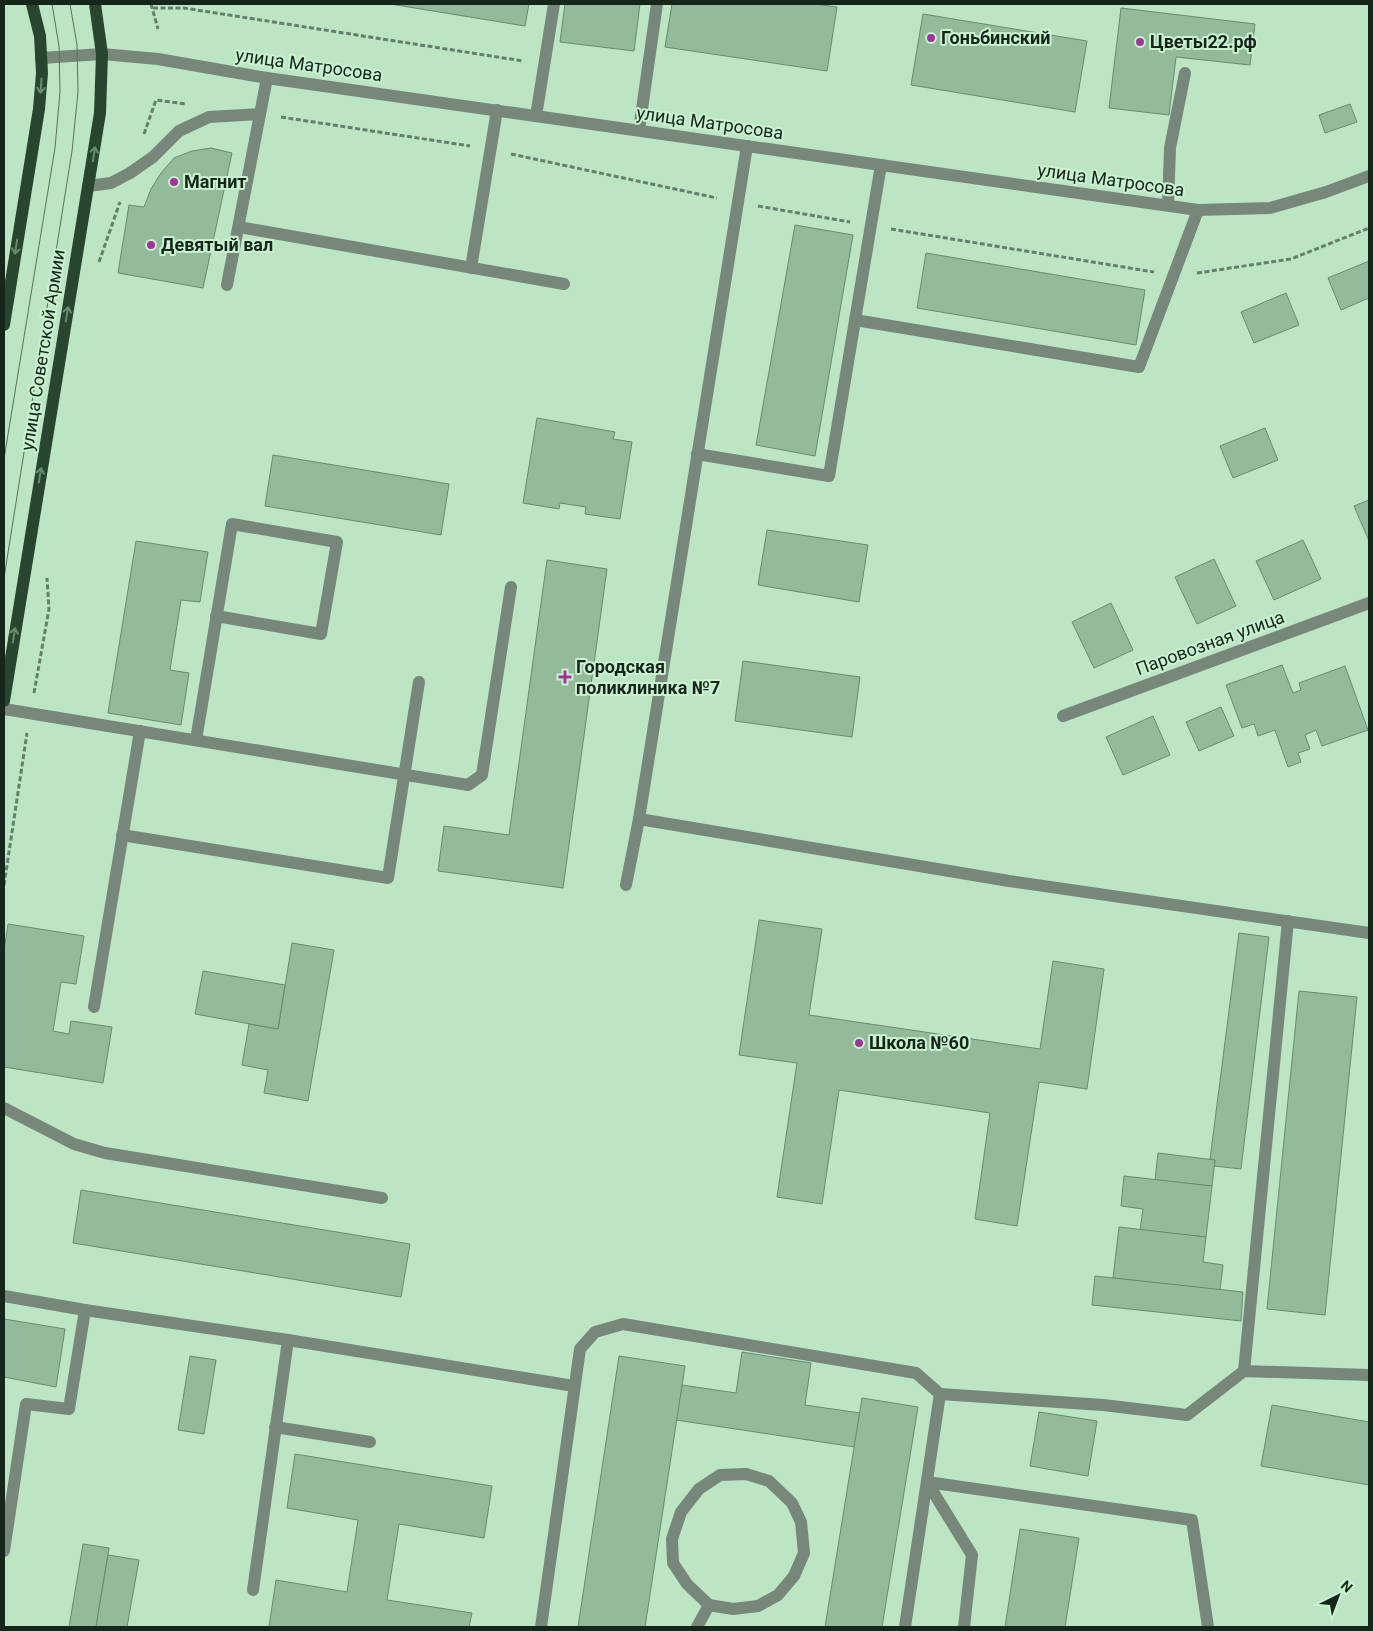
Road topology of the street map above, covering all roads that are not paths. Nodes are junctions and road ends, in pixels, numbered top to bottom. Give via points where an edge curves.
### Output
1 (32, 4) edge
2 (95, 4) edge
3 (554, 4) edge
4 (657, 4) edge
5 (102, 54) junction
6 (41, 58) junction
7 (1185, 73) dead end
8 (267, 78) junction
9 (497, 110) junction
10 (260, 114) junction
11 (536, 116) junction
12 (638, 130) junction
13 (747, 146) junction
14 (881, 165) junction
15 (1369, 176) edge
16 (88, 186) junction
17 (1168, 206) junction
18 (1198, 210) junction
19 (238, 227) junction
20 (471, 268) junction
21 (564, 284) dead end
22 (228, 285) dead end
23 (855, 320) junction
24 (4, 325) edge
25 (698, 454) junction
26 (511, 587) dead end
27 (1369, 602) edge
28 (216, 616) junction
29 (419, 682) dead end
30 (4, 700) edge
31 (4, 709) edge
32 (1063, 716) dead end
33 (140, 731) junction
34 (196, 740) junction
35 (404, 775) junction
36 (639, 819) junction
37 (122, 835) junction
38 (626, 886) dead end
39 (1288, 921) junction
40 (1369, 933) edge
41 (94, 1007) dead end
42 (4, 1108) edge
43 (382, 1198) dead end
44 (4, 1296) edge
45 (85, 1310) junction
46 (288, 1340) junction
47 (1244, 1371) junction
48 (1369, 1375) edge
49 (574, 1386) junction
50 (940, 1394) junction
51 (275, 1427) junction
52 (370, 1442) dead end
53 (10, 1477) edge
54 (927, 1482) junction
55 (4, 1551) edge
56 (253, 1590) dead end
57 (709, 1605) junction
58 (541, 1627) edge
59 (697, 1627) edge
60 (905, 1627) edge
61 (964, 1627) edge
62 (1208, 1627) edge

1 - 6 main road via 40,36
2 - 5 main road, улица Советской Армии
3 - 11 street
4 - 12 street
5 - 6 street, улица Матросова
5 - 8 street, улица Матросова via 158,59
16 -> 5 main road, улица Советской Армии via 100,113
6 -> 24 main road via 39,109
7 - 17 street via 1170,148
8 - 9 street, улица Матросова
8 - 10 street
9 - 11 street, улица Матросова
9 - 20 street
10 - 16 street via 209,117 179,131 153,157 130,173 111,183
10 - 19 street
11 - 12 street, улица Матросова
12 - 13 street, улица Матросова
13 - 14 street, улица Матросова
13 - 25 street
14 - 17 street, улица Матросова
14 - 23 street
15 - 18 street, улица Матросова via 1270,208
30 -> 16 main road, улица Советской Армии
17 - 18 street, улица Матросова
18 - 23 street via 1139,367
19 - 20 street
19 - 22 street
20 - 21 street
23 - 25 street via 829,476
25 - 36 street
26 - 35 street via 482,775 468,785
27 - 32 street, Паровозная улица
28 - 28 street via 232,524 337,542 321,634
28 - 34 street
29 - 35 street
31 - 33 street
33 - 34 street
33 - 37 street
34 - 35 street
35 - 37 street via 388,878
36 - 38 street
36 - 39 street via 1009,881
37 - 41 street
39 - 40 street
39 - 47 street
42 - 43 street via 74,1144 105,1153
44 - 45 street
45 - 46 street
45 - 53 street via 69,1409 26,1404
46 - 49 street
46 - 51 street
47 - 48 street
47 - 50 street via 1187,1415 1103,1404
49 - 50 street via 580,1348 594,1332 623,1324 916,1373
49 - 58 street
50 - 54 street
51 - 52 street
51 - 56 street
53 - 55 street
54 - 60 street
54 - 61 street via 972,1555
54 - 62 street via 1192,1520
57 - 57 street via 687,1584 673,1563 672,1539 681,1512 699,1489 720,1475 746,1474 769,1481 792,1503 800,1522 804,1553 794,1576 778,1595 758,1606 733,1609
57 - 59 street

